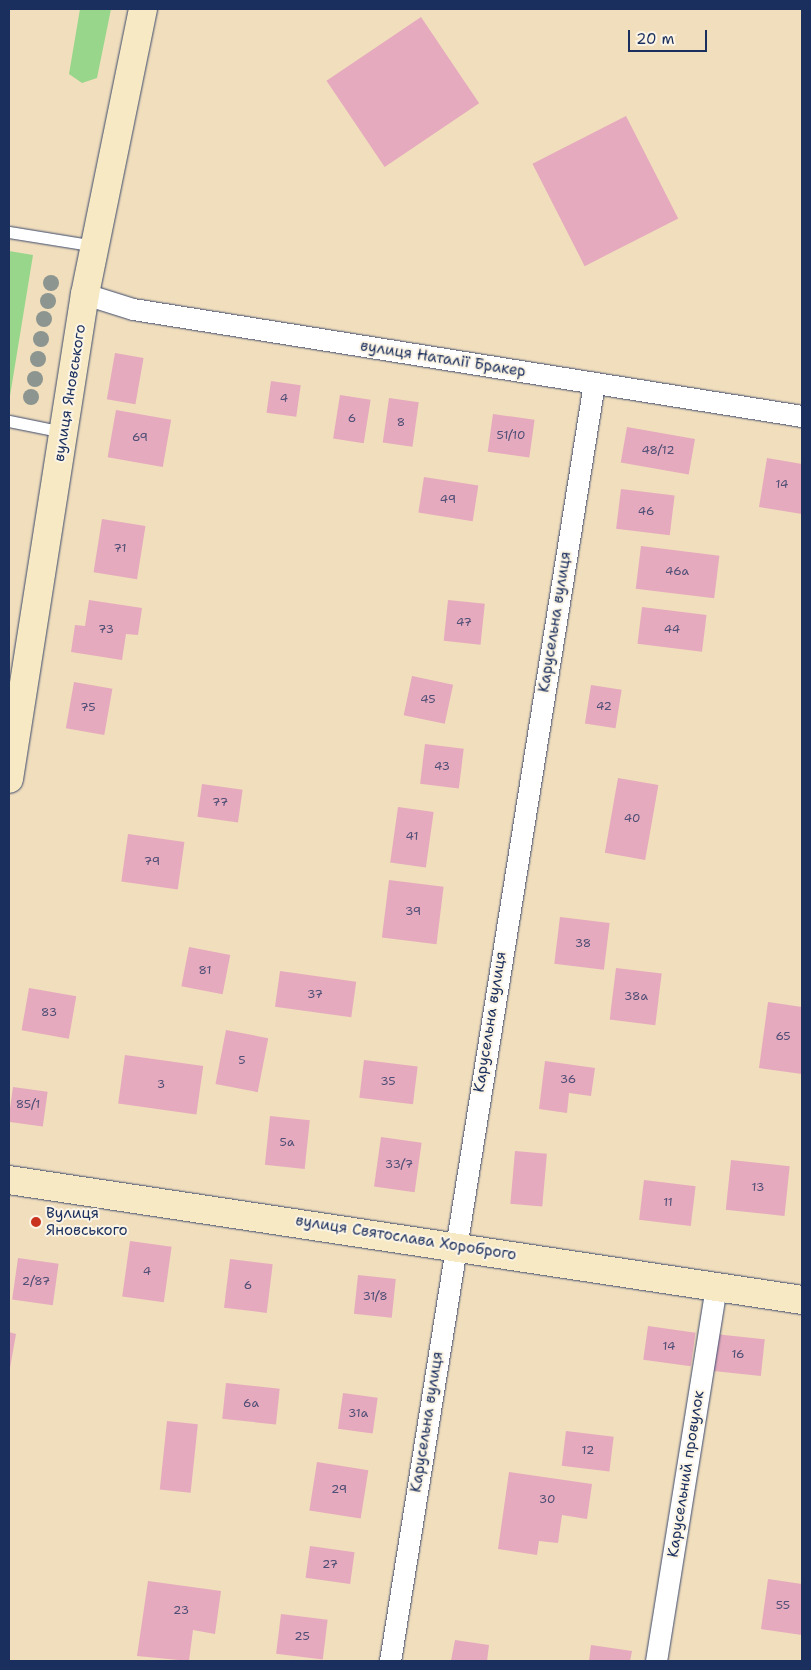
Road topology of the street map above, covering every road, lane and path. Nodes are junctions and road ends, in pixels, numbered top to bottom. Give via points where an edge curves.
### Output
1 (143, 9) edge
2 (9, 232) edge
3 (95, 246) junction
4 (85, 294) junction
5 (594, 383) junction
6 (802, 416) edge
7 (9, 421) edge
8 (64, 432) junction
9 (9, 779) edge
10 (9, 1180) edge
11 (454, 1245) junction
12 (716, 1286) junction
13 (802, 1300) edge
14 (390, 1661) edge
15 (656, 1661) edge

1 - 3 street, вулиця Яновського
2 - 3 lane
3 - 4 street, вулиця Яновського
4 - 5 street, вулиця Наталії Бракер via 133,309
4 - 8 street, вулиця Яновського
5 - 6 street, вулиця Наталії Бракер
5 - 11 street, Карусельна вулиця
7 - 8 lane
8 - 9 street, вулиця Яновського
10 - 11 street, вулиця Святослава Хороброго
11 - 12 street, вулиця Святослава Хороброго
11 - 14 street, Карусельна вулиця
12 - 13 street, вулиця Святослава Хороброго
12 - 15 street, Карусельний провулок

